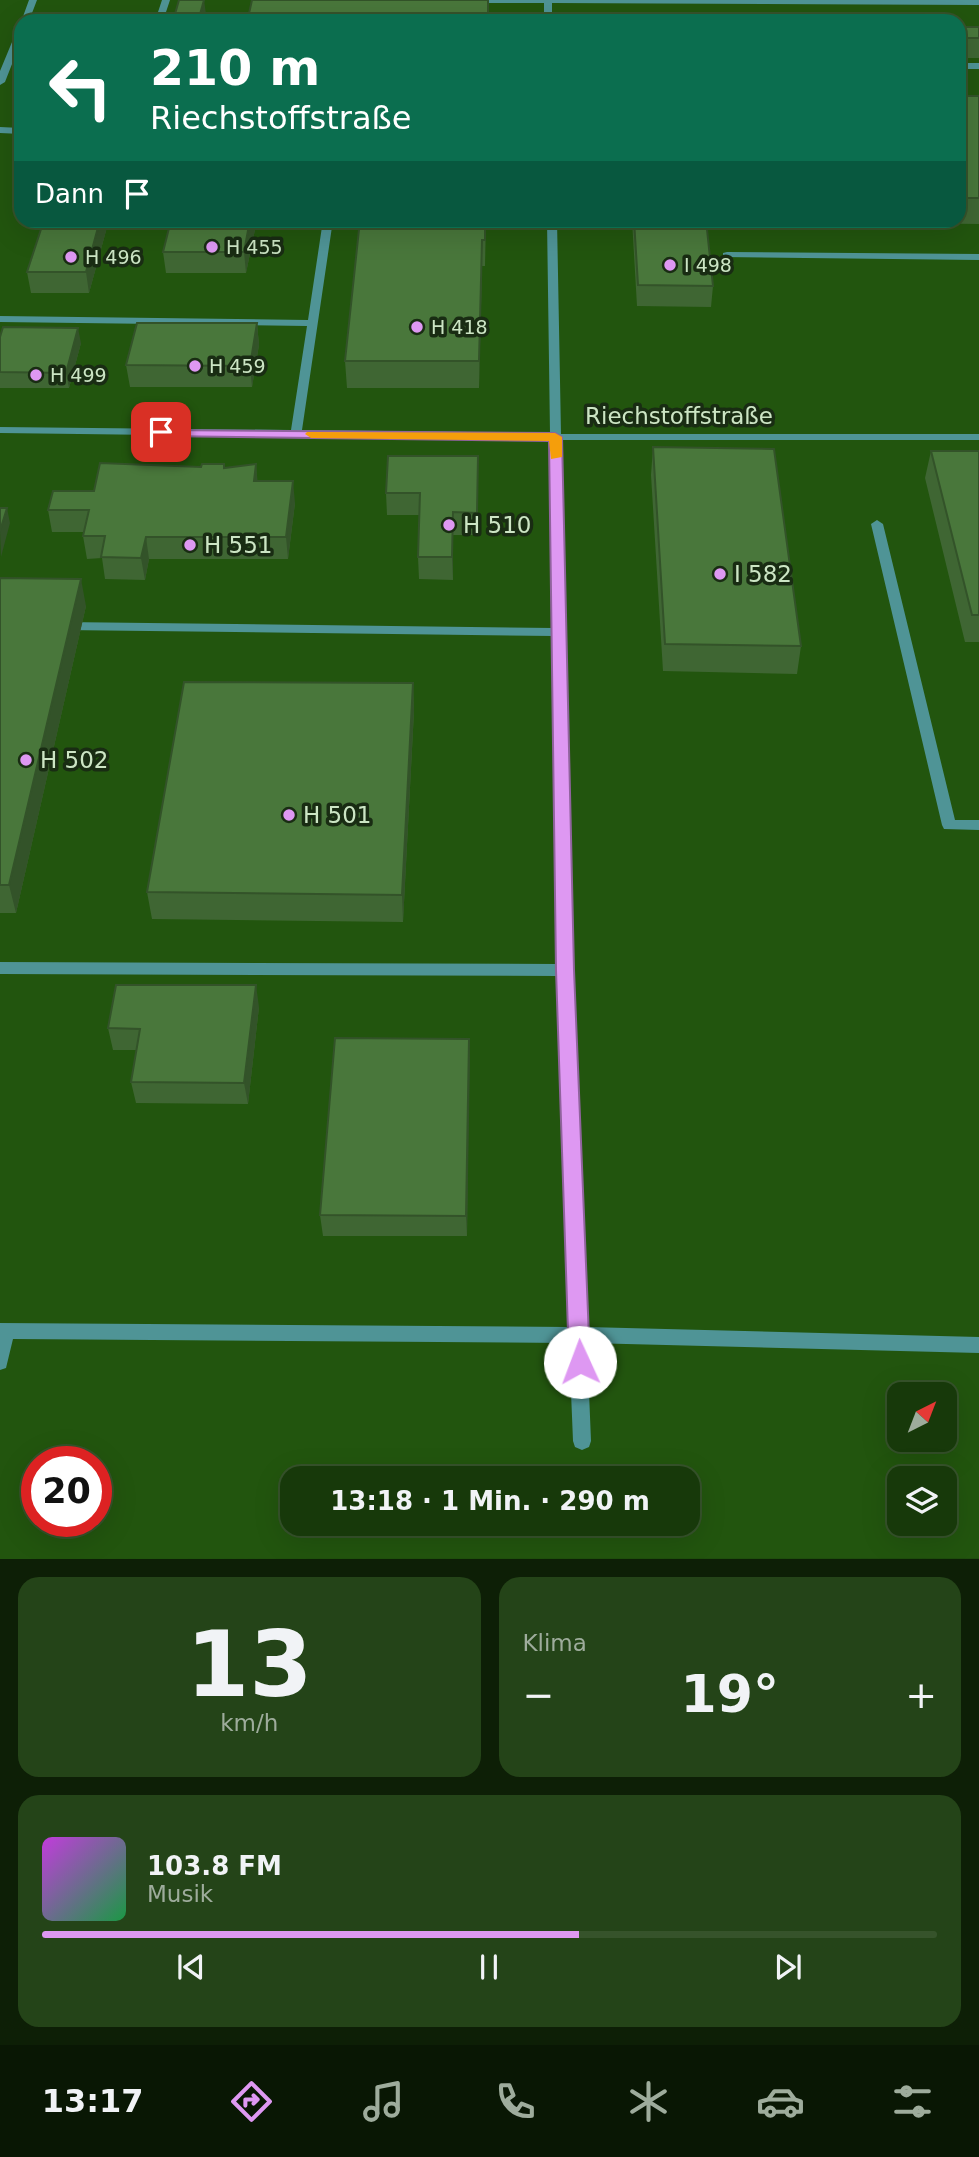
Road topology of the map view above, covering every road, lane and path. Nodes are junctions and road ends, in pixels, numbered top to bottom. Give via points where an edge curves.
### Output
1 (455, 0) edge
2 (548, 0) edge
3 (979, 2) edge
4 (14, 47) edge
5 (0, 82) edge
6 (327, 228) edge
7 (552, 228) edge
8 (727, 255) dead end
9 (979, 257) edge
10 (0, 319) edge
11 (313, 323) junction
12 (0, 430) edge
13 (296, 434) junction
14 (555, 437) junction
15 (979, 437) edge
16 (877, 524) dead end
17 (42, 626) edge
18 (559, 632) junction
19 (979, 825) edge
20 (0, 968) edge
21 (565, 970) junction
22 (3, 1331) edge
23 (579, 1335) junction
24 (979, 1345) edge
25 (0, 1362) edge
26 (582, 1441) dead end

1 - 2 lane
2 - 3 lane
4 - 5 lane
6 - 11 lane
7 - 14 lane
8 - 9 lane
10 - 11 lane
11 - 13 lane
12 - 13 lane, Riechstoffstraße
13 - 14 lane, Riechstoffstraße
14 - 15 lane, Riechstoffstraße
14 - 18 lane
16 - 19 lane via 949,825
17 - 18 lane
18 - 21 lane
20 - 21 lane
21 - 23 lane
22 - 23 lane
22 - 25 lane
23 - 24 lane
23 - 26 lane

